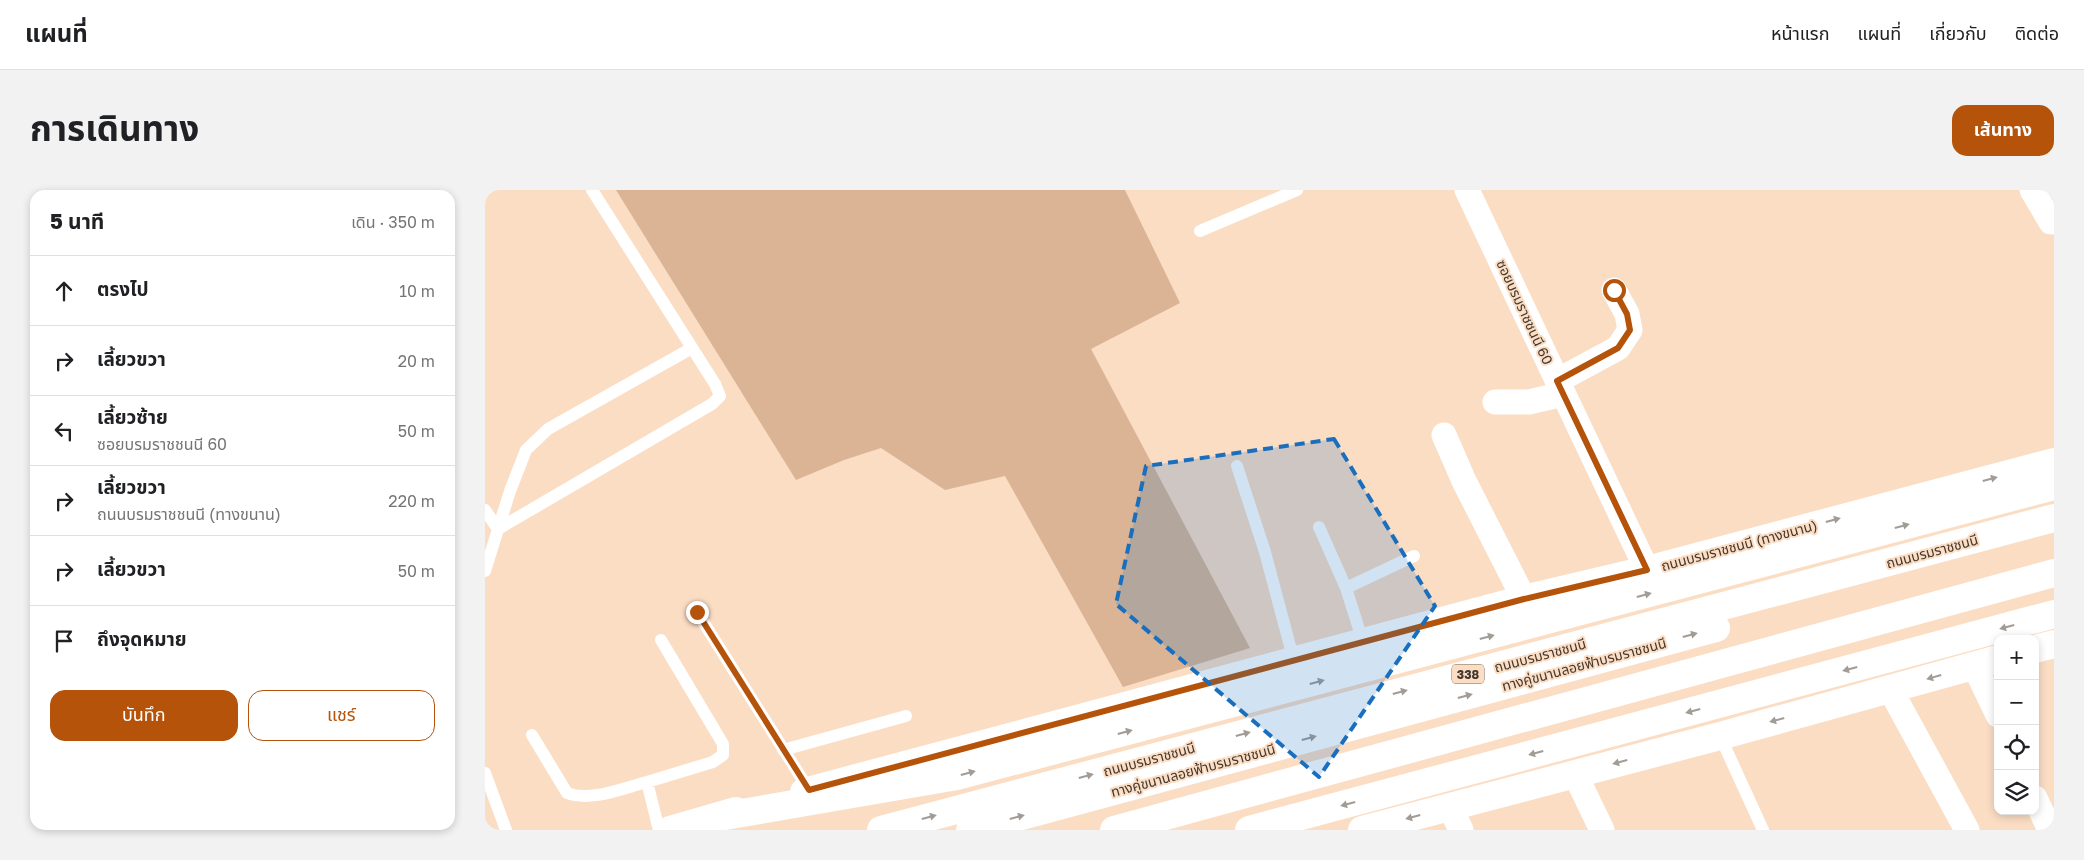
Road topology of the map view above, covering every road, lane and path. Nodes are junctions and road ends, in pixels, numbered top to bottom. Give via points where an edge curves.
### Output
1 (592, 190) edge
2 (1297, 190) edge
3 (1467, 190) edge
4 (2031, 190) edge
5 (2051, 222) dead end
6 (1200, 231) dead end
7 (1614, 290) dead end
8 (692, 348) junction
9 (1560, 387) junction
10 (1495, 402) dead end
11 (1444, 435) dead end
12 (2054, 462) edge
13 (1237, 466) dead end
14 (2054, 486) edge
15 (485, 510) edge
16 (2054, 518) edge
17 (1319, 527) dead end
18 (498, 530) junction
19 (2054, 536) edge
20 (1414, 556) dead end
21 (1647, 570) junction
22 (485, 571) edge
23 (2054, 573) edge
24 (1346, 588) junction
25 (2054, 588) edge
26 (1524, 599) junction
27 (697, 612) dead end
28 (2054, 614) edge
29 (661, 640) dead end
30 (1363, 642) junction
31 (2054, 644) edge
32 (2039, 648) edge
33 (1294, 661) junction
34 (1986, 662) edge
35 (1890, 690) junction
36 (1994, 697) edge
37 (906, 716) dead end
38 (532, 735) dead end
39 (1720, 736) junction
40 (783, 750) junction
41 (485, 773) edge
42 (1575, 774) junction
43 (647, 782) junction
44 (809, 790) junction
45 (2039, 807) edge
46 (713, 818) junction
47 (1456, 818) edge
48 (506, 830) edge
49 (659, 830) edge
50 (670, 830) edge
51 (881, 830) edge
52 (969, 830) edge
53 (1114, 830) edge
54 (1166, 830) edge
55 (1249, 830) edge
56 (1362, 830) edge
57 (1602, 830) edge
58 (1763, 830) edge
59 (1967, 830) edge
60 (2050, 830) edge

1 - 8 lane
2 - 6 lane
3 - 9 street, ซอยบรมราชชนนี 60
4 - 5 street
7 - 9 street via 1627,314 1630,330 1618,348
8 - 18 lane via 549,430 526,450
8 - 18 lane via 720,396 712,404
9 - 10 street via 1529,402
9 - 21 street, ซอยบรมราชชนนี 60
11 - 26 street
21 -> 12 main road, ถนนบรมราชชนนี (ทางขนาน)
13 - 33 lane via 1265,552
46 -> 14 main road via 957,776
15 - 18 lane
51 -> 16 main road, ถนนบรมราชชนนี / 338
17 - 24 lane
18 - 22 lane
52 -> 19 main road, ทางคู่ขนานลอยฟ้าบรมราชชนนี / 338
20 - 24 lane
21 - 26 main road, ถนนบรมราชชนนี (ทางขนาน)
23 - 53 main road
24 - 30 lane
25 - 54 main road
26 - 30 main road, ถนนบรมราชชนนี (ทางขนาน)
27 - 40 lane
28 -> 55 main road
29 - 43 lane via 723,744 723,755 713,762
30 - 33 main road, ถนนบรมราชชนนี (ทางขนาน)
31 - 32 main road
33 - 44 main road, ถนนบรมราชชนนี (ทางขนาน)
34 -> 35 main road
34 - 36 street
35 -> 39 main road
35 - 59 street
37 - 40 lane
38 - 43 lane via 567,794 586,796
39 -> 42 main road
39 - 58 lane
40 - 44 lane
41 - 48 lane
42 - 47 main road
42 - 57 street
43 - 49 lane
44 - 46 main road, ถนนบรมราชชนนี (ทางขนาน)
45 - 60 street
46 - 50 main road, ถนนบรมราชชนนี (ทางขนาน)
47 -> 56 main road

